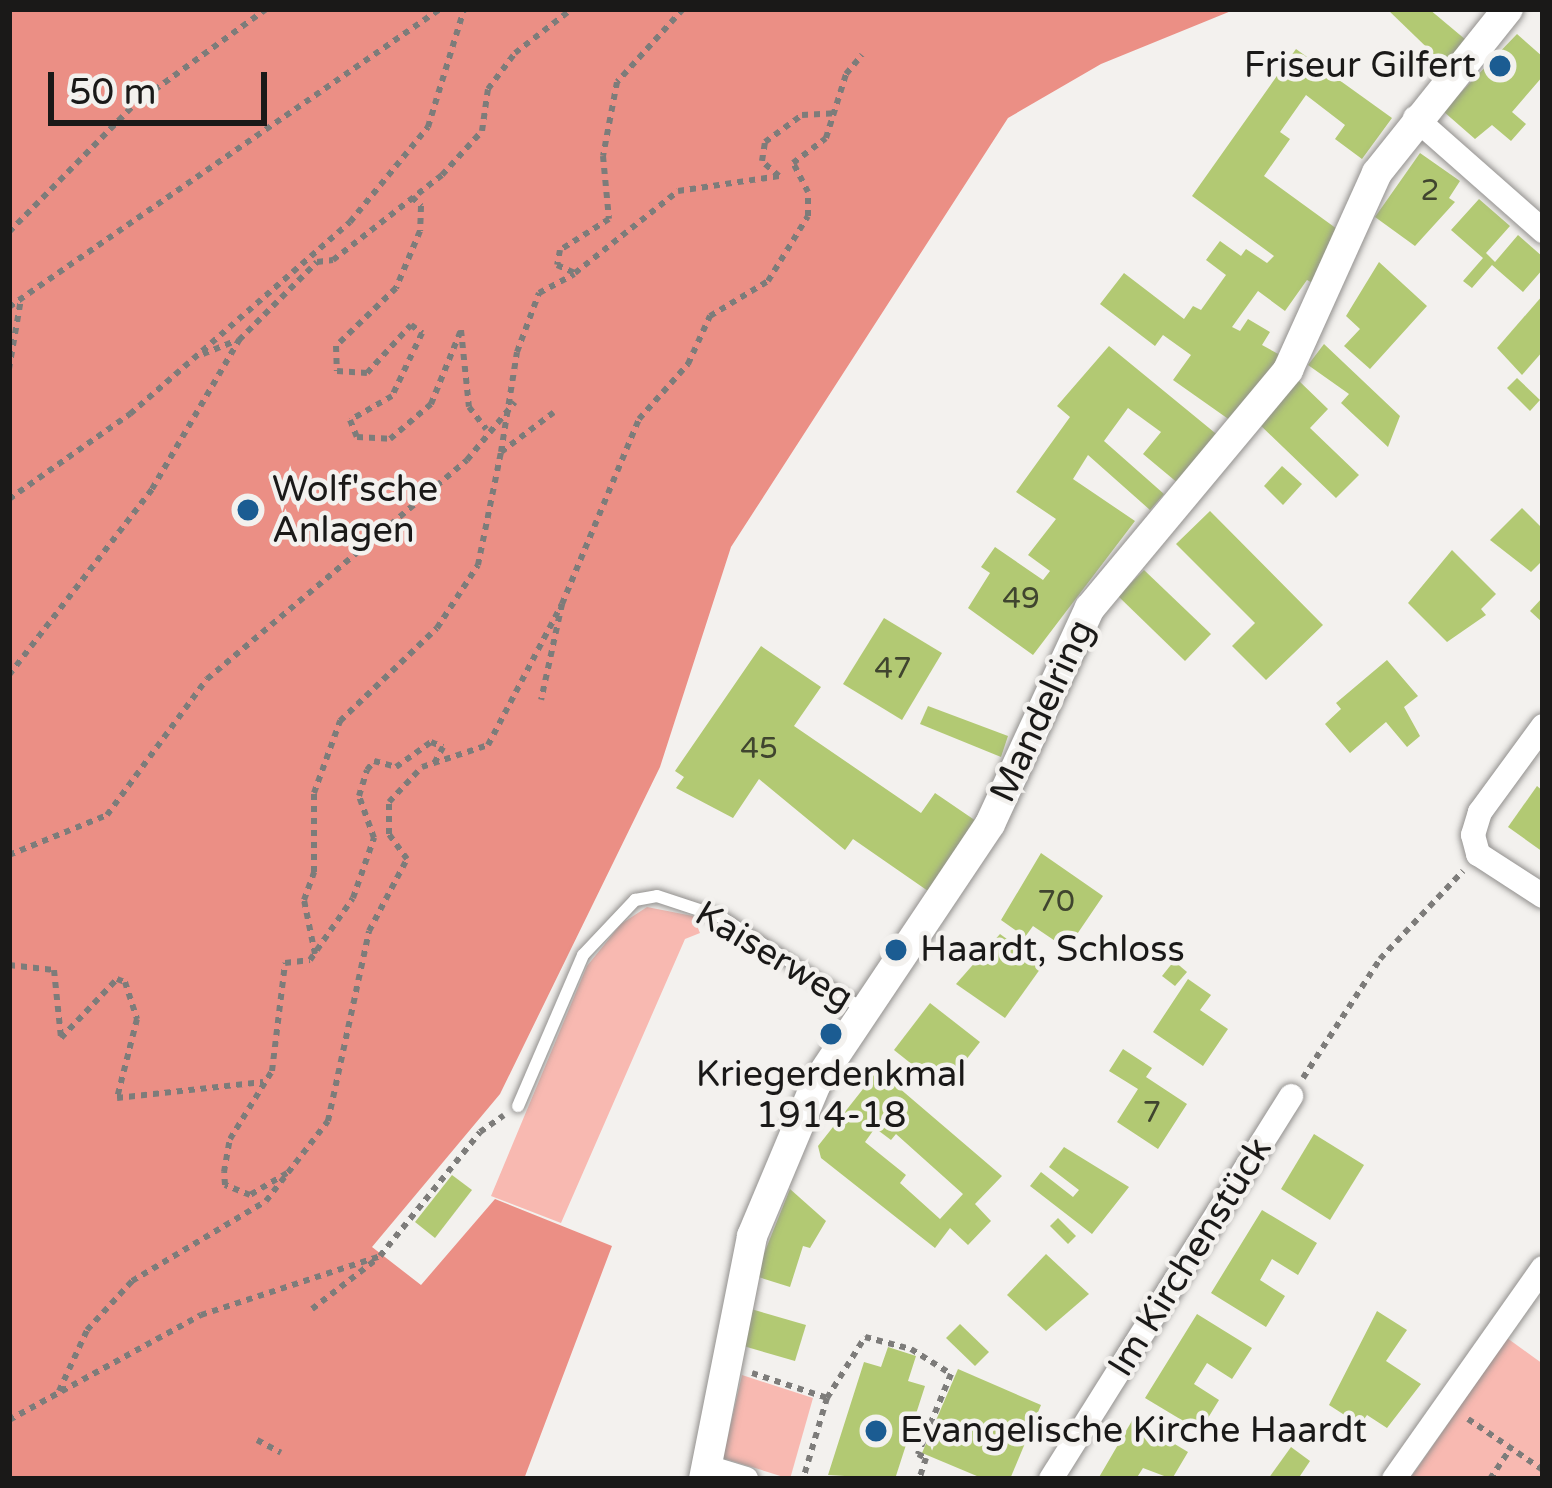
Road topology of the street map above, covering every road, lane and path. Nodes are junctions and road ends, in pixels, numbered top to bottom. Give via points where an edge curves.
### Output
1 (266, 9) edge
2 (440, 9) edge
3 (464, 9) edge
4 (572, 9) edge
5 (683, 9) edge
6 (1508, 9) edge
7 (862, 55) dead end
8 (835, 112) junction
9 (1415, 118) junction
10 (412, 196) junction
11 (9, 232) edge
12 (1543, 232) edge
13 (574, 273) junction
14 (22, 299) junction
15 (9, 307) edge
16 (239, 340) junction
17 (195, 358) junction
18 (9, 369) edge
19 (515, 403) junction
20 (554, 412) dead end
21 (486, 429) junction
22 (501, 452) junction
23 (9, 499) edge
24 (562, 604) junction
25 (9, 676) edge
26 (542, 700) dead end
27 (1543, 726) edge
28 (434, 764) junction
29 (1478, 854) junction
30 (9, 855) edge
31 (1543, 896) edge
32 (315, 954) junction
33 (9, 965) edge
34 (866, 1011) junction
35 (262, 1082) junction
36 (1291, 1096) joint
37 (518, 1106) joint
38 (290, 1172) junction
39 (380, 1256) junction
40 (1543, 1268) edge
41 (312, 1310) dead end
42 (727, 1366) junction
43 (59, 1390) junction
44 (827, 1398) junction
45 (1446, 1403) junction
46 (9, 1420) edge
47 (257, 1439) dead end
48 (1510, 1449) junction
49 (281, 1453) dead end
50 (1543, 1470) edge
51 (705, 1473) edge
52 (746, 1479) edge
53 (802, 1479) edge
54 (919, 1479) edge
55 (1051, 1479) edge
56 (1394, 1479) edge
57 (1490, 1479) edge

1 - 11 path via 135,104
2 - 14 path
3 - 17 path via 428,127 350,222
4 - 10 path via 524,43 488,89 482,131
5 - 13 path via 617,82 603,156 613,202 609,219 560,250 557,266
6 - 9 street, Mandelring
7 - 8 path via 846,74
8 - 13 path via 802,115 765,142 762,161 779,176 678,191
8 - 24 path via 826,138 793,163 808,192 808,216 768,281 710,316 688,364 639,419
9 - 12 street
9 - 34 street, Mandelring via 1361,202 1288,370 1090,608 990,824
10 - 16 path via 333,260 317,262
10 - 21 path via 421,206 420,231 396,288 336,346 337,371 367,373 411,325 422,333 392,396 350,420 356,437 390,439 431,404 461,330 469,407
13 - 19 path via 539,293 517,352
14 - 15 path
14 - 18 path
16 - 17 path
16 - 25 path via 152,489
17 - 23 path
19 - 21 path
19 - 22 path
20 - 22 path
21 - 30 path via 467,460 207,679 107,815
22 - 32 path via 474,574 436,628 340,722 318,774 314,872 304,900
24 - 26 path
24 - 28 path via 488,745
27 - 29 street via 1480,812
28 - 32 path via 443,747 431,742 396,767 374,761 367,770 359,796 374,838 344,917
28 - 38 path via 399,783 389,802 389,833 406,859 369,931 328,1121
29 - 31 street
29 - 36 path via 1380,959
32 - 35 path via 285,963 272,1071
33 - 35 path via 54,970 61,1038 117,980 125,982 137,1018 117,1098
34 - 37 lane, Kaiserweg via 721,917 658,896 635,900 583,955
34 - 42 street, Mandelring via 816,1084 769,1183
35 - 38 path via 230,1139 226,1185 250,1195
36 - 55 street, Im Kirchenstück
37 - 39 path via 480,1132
38 - 43 path via 266,1201 132,1281 87,1330
39 - 41 path
39 - 43 path via 201,1315
40 - 45 street
42 - 44 path
42 - 51 street, Mandelring
43 - 46 path
44 - 53 path
44 - 54 path via 865,1336 911,1349 951,1374 918,1454 926,1458
45 - 48 path
45 - 56 street
47 - 49 path
48 - 50 path
48 - 57 path
51 - 52 street

